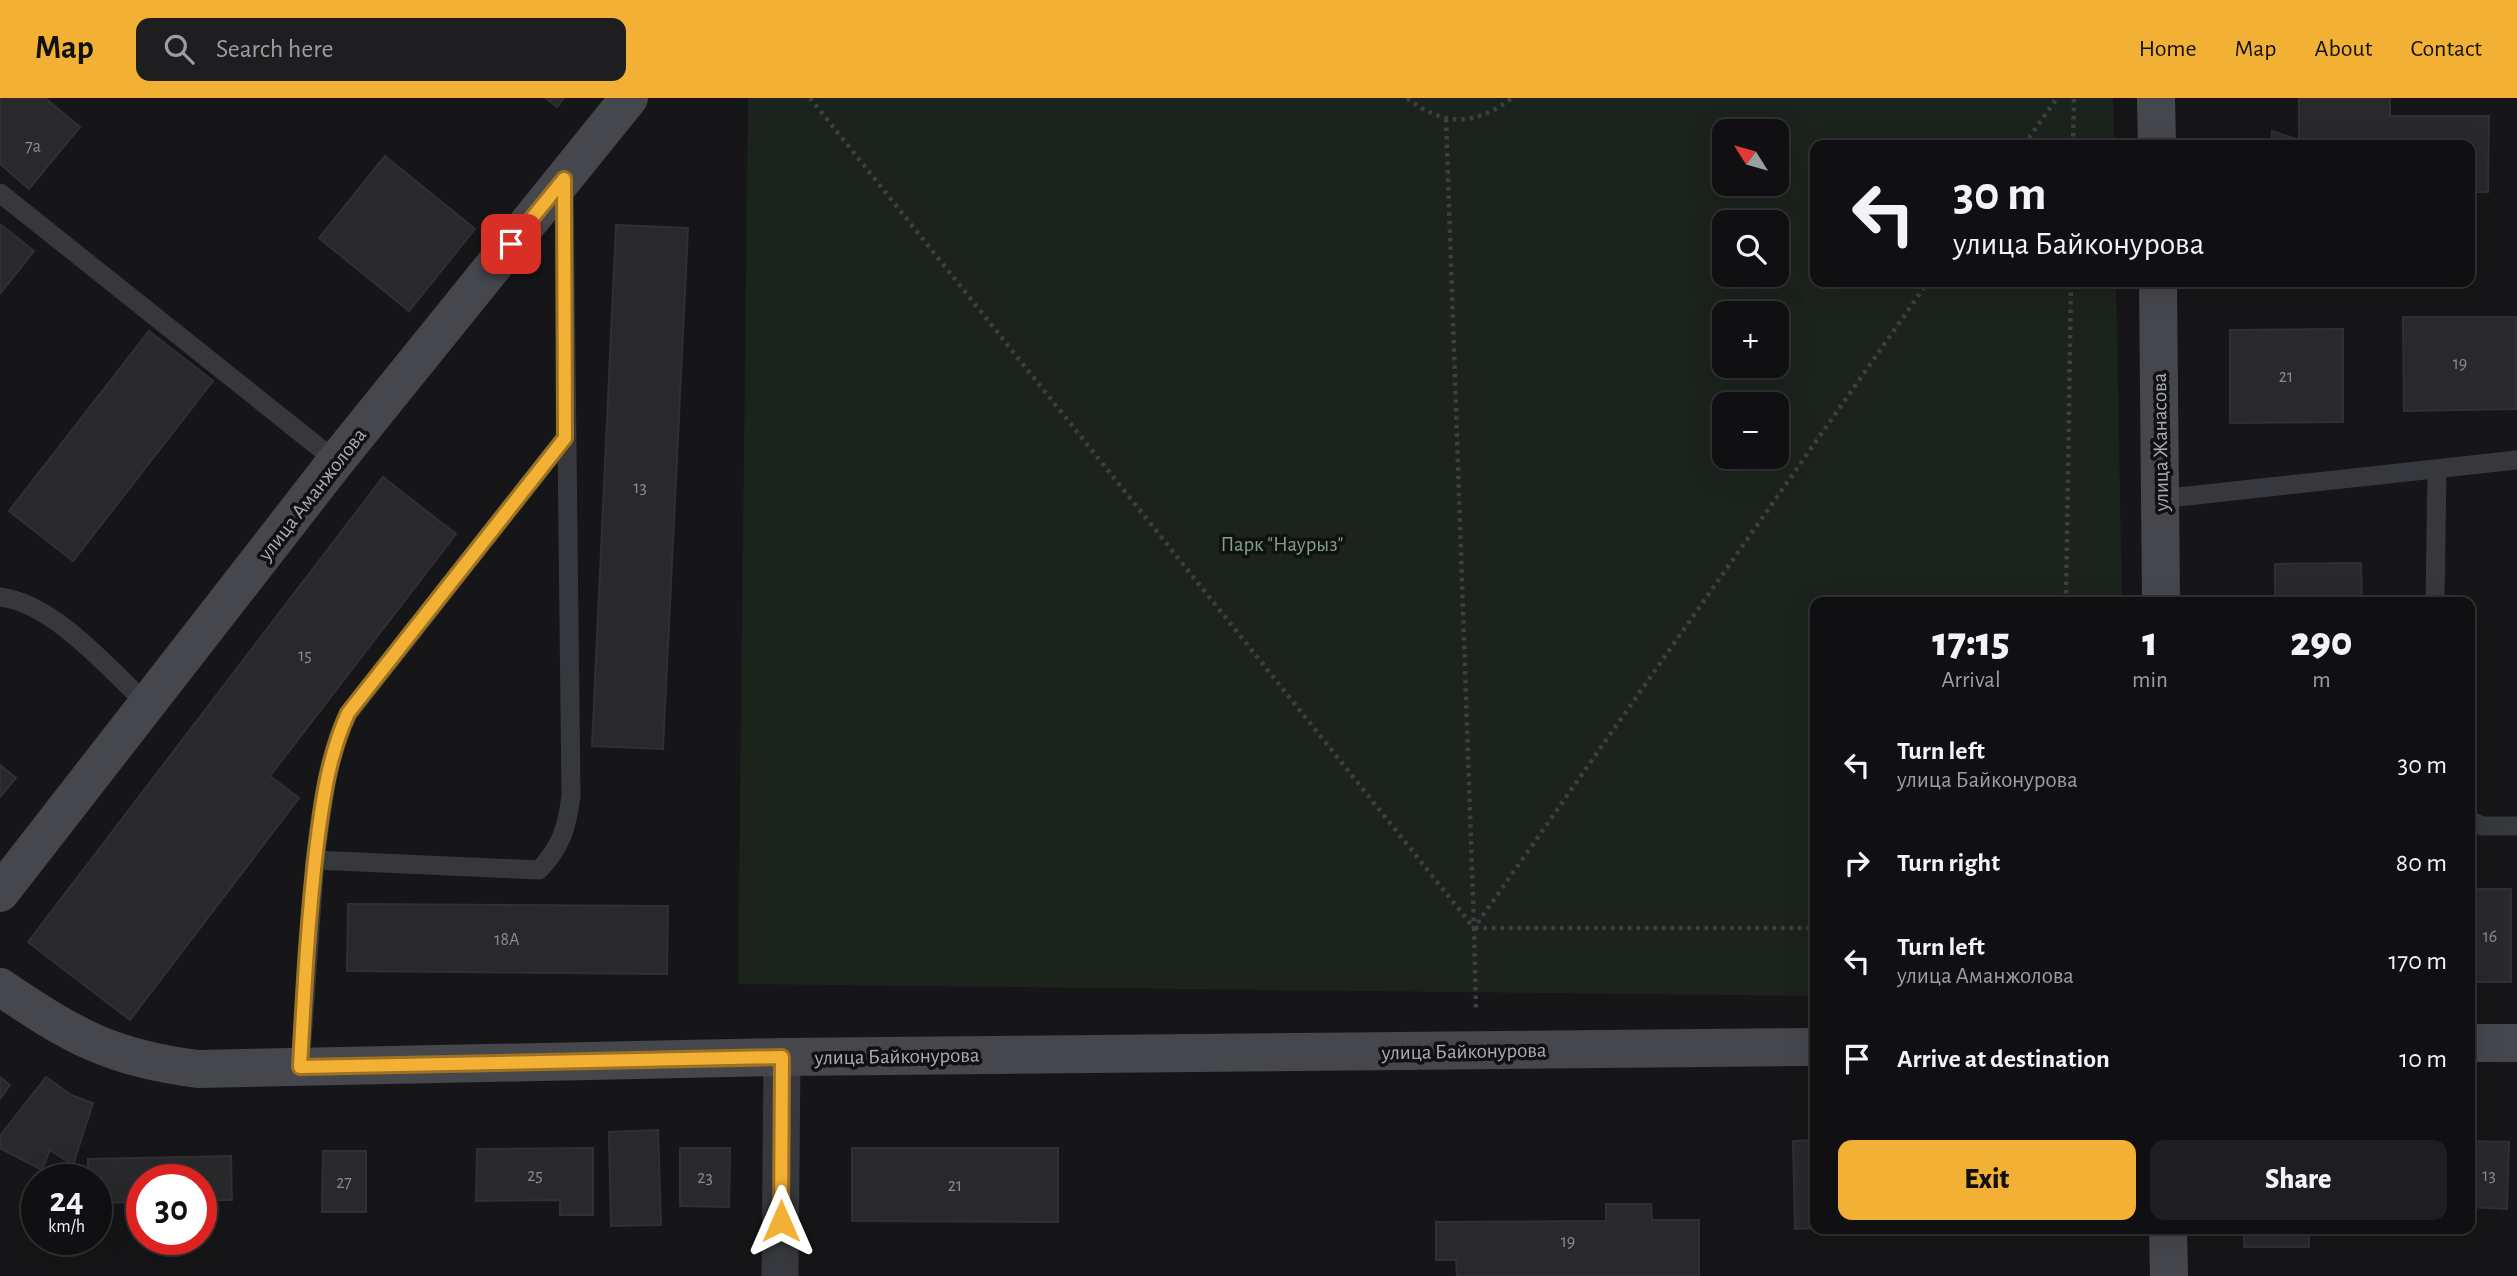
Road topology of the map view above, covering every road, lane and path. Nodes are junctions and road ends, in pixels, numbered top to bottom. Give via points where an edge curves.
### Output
1 (629, 98) edge
2 (810, 98) edge
3 (1407, 98) edge
4 (1512, 98) edge
5 (2057, 98) edge
6 (2074, 98) edge
7 (2156, 98) edge
8 (1446, 119) junction
9 (2028, 140) edge
10 (2073, 140) edge
11 (2157, 140) edge
12 (564, 179) junction
13 (0, 193) edge
14 (1924, 287) edge
15 (2071, 287) edge
16 (2158, 287) edge
17 (565, 438) junction
18 (2517, 460) edge
19 (336, 461) junction
20 (2437, 470) junction
21 (2160, 499) junction
22 (0, 597) edge
23 (2066, 597) edge
24 (2161, 597) edge
25 (2435, 597) edge
26 (148, 705) junction
27 (2475, 823) edge
28 (2517, 826) edge
29 (315, 860) junction
30 (0, 893) edge
31 (1474, 928) junction
32 (1810, 928) edge
33 (0, 986) edge
34 (2475, 1043) edge
35 (2517, 1043) edge
36 (1810, 1047) edge
37 (1476, 1051) junction
38 (782, 1057) junction
39 (300, 1067) junction
40 (2168, 1234) edge
41 (780, 1276) edge
42 (2168, 1276) edge

1 - 12 street, улица Аманжолова
2 - 31 path
3 - 8 path
4 - 8 path via 1493,112 1470,120
5 - 9 path
6 - 10 path
7 - 11 street
8 - 31 path
12 - 17 lane
12 - 19 street, улица Аманжолова
13 - 19 lane
14 - 31 path
15 - 23 path
16 - 21 street, улица Жанасова
17 - 29 lane via 348,713 326,778
17 - 29 lane via 571,796 567,830 554,854 539,870
18 - 20 lane
19 - 26 street, улица Аманжолова
20 - 21 lane
20 - 25 lane
21 - 24 street, улица Жанасова
22 - 26 lane via 13,598 54,619
26 - 30 street, улица Аманжолова
27 - 28 lane
29 - 39 lane
31 - 32 path
31 - 37 path
33 - 39 street, улица Байконурова via 61,1028 104,1049 149,1063 198,1069
34 - 35 street
36 - 37 street, улица Байконурова
37 - 38 street, улица Байконурова
38 - 39 street, улица Байконурова
38 - 41 street
40 - 42 street

